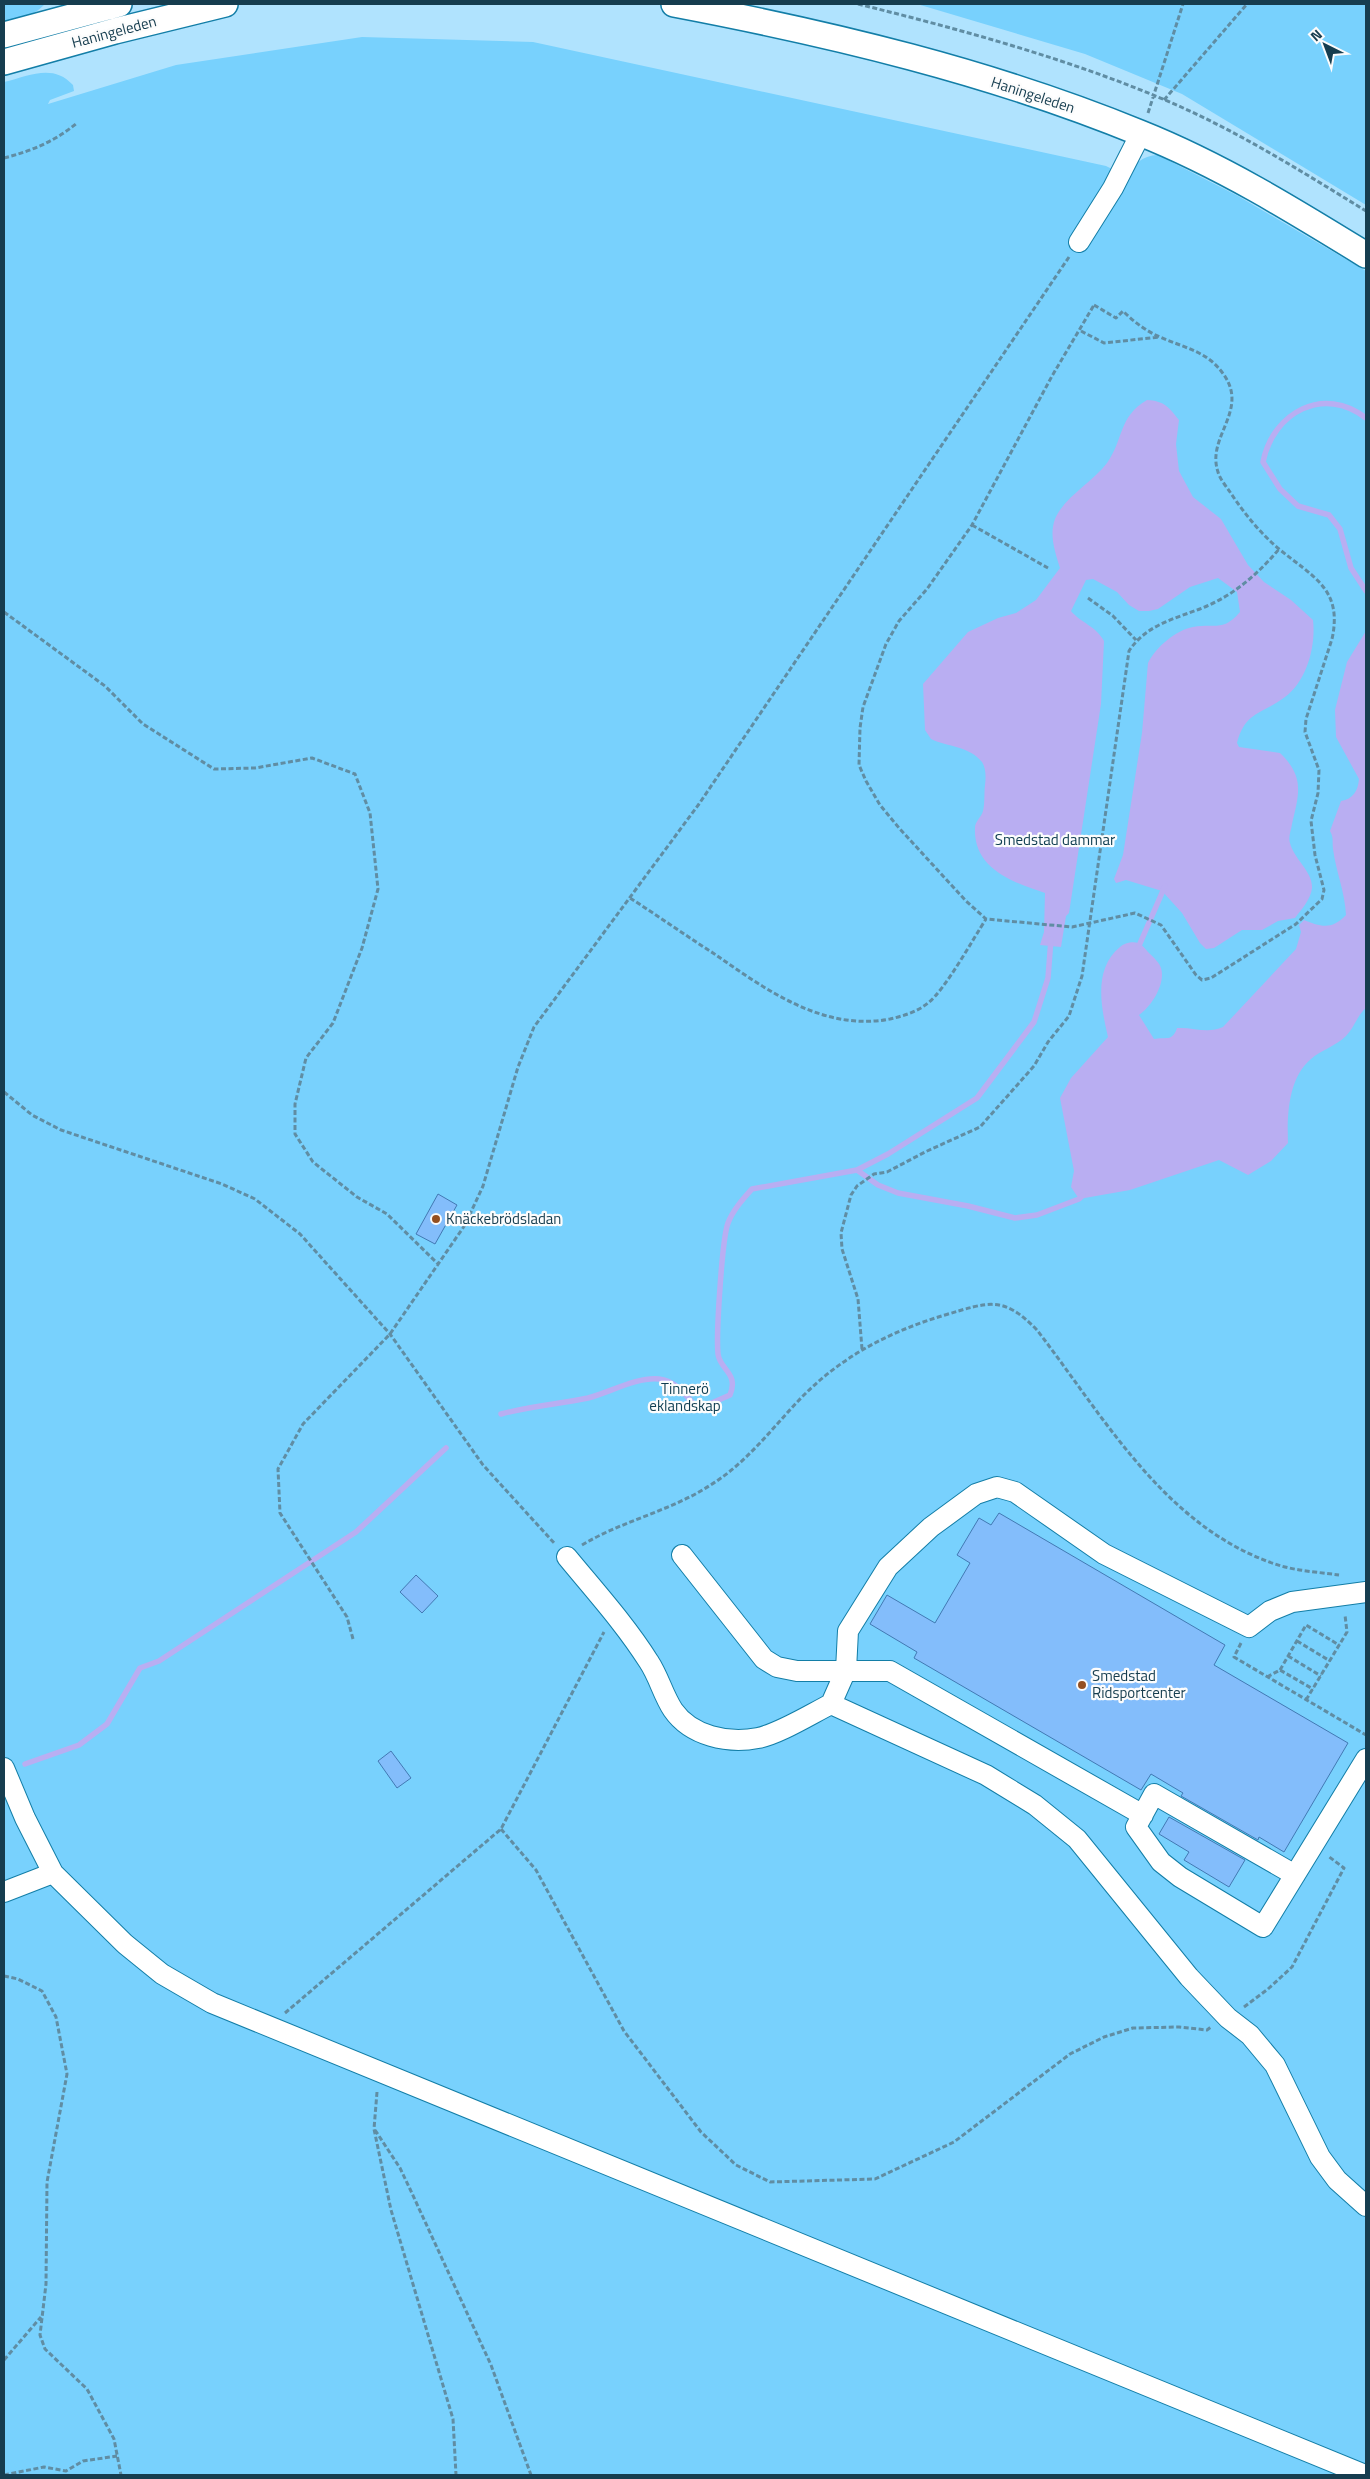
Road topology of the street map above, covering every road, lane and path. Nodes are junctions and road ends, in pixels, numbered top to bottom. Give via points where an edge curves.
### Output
1 (225, 4) edge
2 (674, 4) edge
3 (858, 4) edge
4 (1182, 4) edge
5 (1247, 4) edge
6 (111, 5) edge
7 (81, 9) edge
8 (115, 31) junction
9 (4, 35) edge
10 (89, 39) junction
11 (4, 62) edge
12 (1155, 96) junction
13 (1164, 100) junction
14 (77, 123) dead end
15 (1141, 133) junction
16 (4, 158) edge
17 (1366, 211) edge
18 (1079, 242) joint
19 (1366, 255) edge
20 (1080, 330) junction
21 (1160, 337) junction
22 (972, 525) junction
23 (1279, 549) junction
24 (1048, 568) dead end
25 (1088, 598) dead end
26 (4, 612) edge
27 (1136, 640) junction
28 (630, 898) junction
29 (986, 919) junction
30 (1088, 923) junction
31 (4, 1092) edge
32 (438, 1264) junction
33 (390, 1334) junction
34 (862, 1349) junction
35 (682, 1555) dead end
36 (567, 1557) junction
37 (1366, 1592) edge
38 (1344, 1594) junction
39 (614, 1613) junction
40 (1249, 1627) junction
41 (353, 1639) dead end
42 (1297, 1640) junction
43 (1339, 1645) junction
44 (1288, 1656) junction
45 (1330, 1661) junction
46 (846, 1670) junction
47 (1280, 1670) junction
48 (1321, 1676) junction
49 (1267, 1677) junction
50 (1313, 1689) junction
51 (1306, 1700) junction
52 (830, 1704) junction
53 (1366, 1736) edge
54 (1366, 1759) edge
55 (4, 1768) edge
56 (1143, 1815) junction
57 (501, 1829) junction
58 (1313, 1845) junction
59 (54, 1874) junction
60 (1295, 1875) junction
61 (4, 1892) edge
62 (4, 1976) edge
63 (1228, 2018) junction
64 (269, 2026) junction
65 (379, 2071) junction
66 (374, 2129) junction
67 (1366, 2206) edge
68 (41, 2317) junction
69 (4, 2360) edge
70 (117, 2456) junction
71 (4, 2475) edge
72 (121, 2475) edge
73 (456, 2475) edge
74 (531, 2475) edge
75 (1365, 2475) edge

1 - 8 main road, Haningeleden
2 - 15 main road, Haningeleden via 765,21 894,53 1066,106
3 - 12 path via 980,37
4 - 12 path
5 - 13 path
6 - 7 main road, Haningeleden
6 - 8 main road
7 - 9 main road, Haningeleden
7 - 10 main road
8 - 10 main road, Haningeleden
10 - 11 main road, Haningeleden
12 - 13 path
13 - 17 path via 1277,156
14 - 16 path via 46,144
15 - 18 street via 1114,188
15 - 19 main road, Haningeleden via 1219,169 1296,211
18 - 28 path via 710,787
20 - 21 path via 1104,344
20 - 21 path via 1094,305 1116,318 1123,311
20 - 22 path
21 - 23 path via 1200,352 1218,366 1228,381 1233,400 1228,422 1217,446 1218,472 1243,511
22 - 24 path
22 - 29 path via 927,589 899,621 886,644 864,707 859,765 880,805
23 - 27 path via 1258,572 1227,595 1149,630
23 - 30 path via 1326,589 1334,607 1332,639 1306,719 1305,732 1319,770 1311,834 1324,890 1322,899 1296,924 1211,978 1202,980 1161,925 1135,913
25 - 27 path via 1114,616
26 - 32 path via 105,686 143,724 214,769 256,768 312,758 355,774 370,813 378,888 362,948 334,1023 306,1058 295,1104 295,1134 313,1162 357,1197 387,1214
27 - 30 path via 1129,651 1124,675 1111,785
28 - 29 path via 779,996 828,1016 853,1021 876,1022 899,1017 930,1002
28 - 32 path via 534,1027 518,1067 483,1186 465,1225
29 - 30 path via 1072,927
30 - 34 path via 1078,994 1069,1016 1034,1066 980,1127 887,1172 874,1174 857,1186 851,1195 844,1215 842,1249 858,1298
31 - 33 path via 32,1115 61,1130 222,1184 255,1199 300,1234
32 - 33 path
33 - 36 path via 483,1465
33 - 41 path via 303,1424 278,1469 280,1513 347,1617
34 - 36 path via 803,1396 762,1441 710,1486 602,1533 580,1545
34 - 38 path via 911,1325 978,1305 995,1303 1010,1307 1037,1330 1155,1484 1181,1509 1223,1540 1276,1564 1342,1575
35 - 46 street via 764,1659 777,1667 797,1671
36 - 39 street
37 - 38 street
38 - 40 street via 1292,1602 1270,1611
38 - 43 path via 1346,1632
39 - 52 street via 653,1668 673,1709 687,1725 707,1735 733,1740 760,1738
39 - 57 path
40 - 46 street via 1104,1554 1015,1492 997,1486 976,1494 930,1527 888,1566 848,1631
40 - 49 path via 1234,1657
42 - 43 path via 1306,1625
42 - 44 path
42 - 45 path
43 - 45 path
44 - 47 path
44 - 48 path
45 - 48 path
46 - 52 street
46 - 56 street via 890,1671
47 - 49 path
47 - 50 path
48 - 50 path
49 - 51 path
50 - 51 path
51 - 53 path
52 - 63 street via 986,1775 1035,1805 1077,1839 1189,1976
54 - 58 street
55 - 59 street via 24,1818
56 - 60 street via 1154,1794
56 - 60 street via 1136,1827 1161,1862 1180,1877 1264,1927
57 - 63 path via 536,1870 624,2031 701,2132 736,2165 770,2182 875,2179 954,2142 1070,2054 1104,2037 1133,2028 1207,2030
57 - 64 path
58 - 60 street
58 - 63 path via 1344,1868 1292,1967 1268,1990
59 - 61 street
59 - 64 street via 125,1944 162,1974 212,2003
62 - 68 path via 42,1991 56,2017 67,2074 47,2182 46,2284
63 - 67 street via 1250,2035 1275,2066 1320,2157 1337,2180
64 - 65 street
65 - 66 path
65 - 75 street
66 - 73 path via 391,2210 453,2418
66 - 74 path via 400,2168 491,2365
68 - 69 path
68 - 70 path via 40,2335 45,2349 87,2389 114,2439
70 - 71 path via 83,2462 66,2471 44,2466
70 - 72 path

